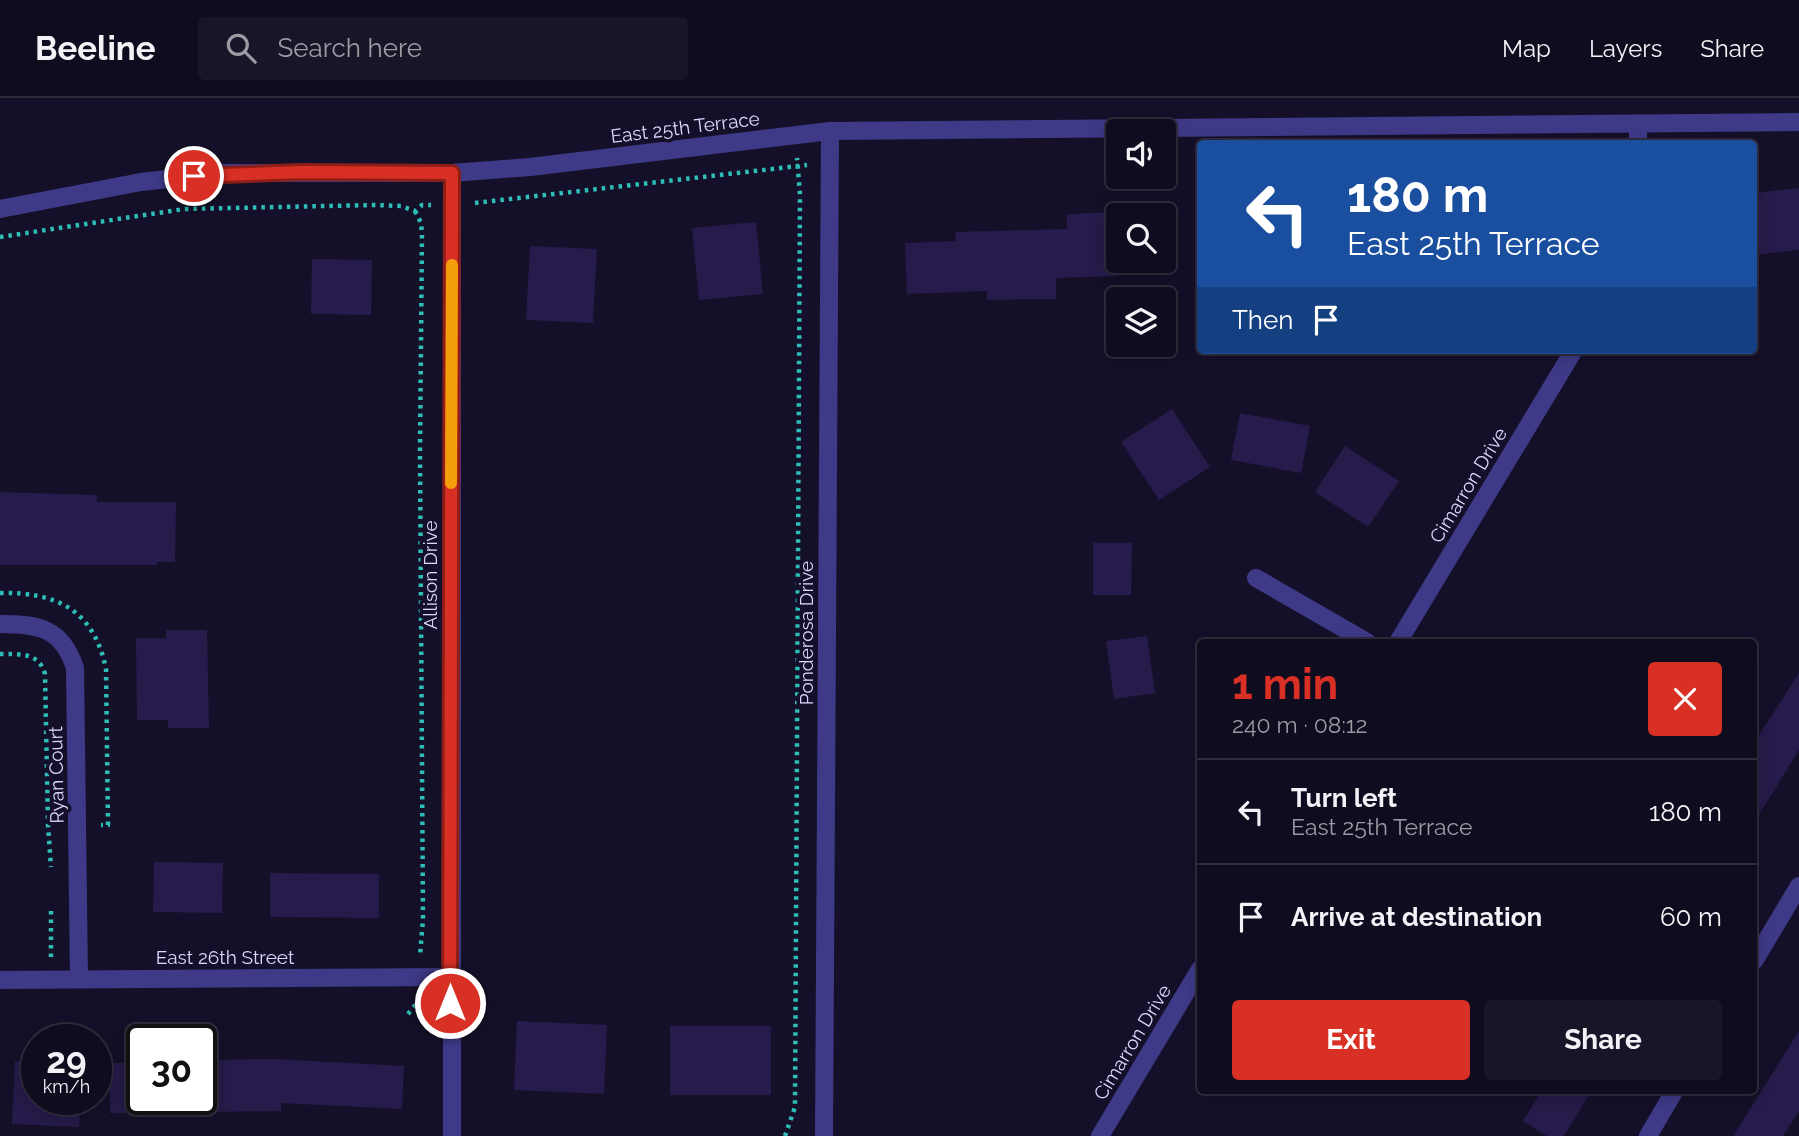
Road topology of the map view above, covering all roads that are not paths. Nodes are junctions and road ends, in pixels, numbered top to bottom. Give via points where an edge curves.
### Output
1 (1799, 122) edge
2 (1638, 124) junction
3 (830, 131) junction
4 (1638, 140) edge
5 (452, 173) junction
6 (0, 209) edge
7 (1572, 354) edge
8 (1256, 578) dead end
9 (0, 624) edge
10 (1362, 639) edge
11 (1400, 639) edge
12 (1799, 886) edge
13 (1757, 956) edge
14 (1197, 974) edge
15 (450, 977) junction
16 (79, 979) junction
17 (0, 980) edge
18 (1673, 1094) edge
19 (452, 1136) edge
20 (824, 1136) edge
21 (1100, 1136) edge
22 (1648, 1136) edge

1 - 2 street, East 25th Terrace
2 - 3 street, East 25th Terrace
2 - 4 street
3 - 5 street, East 25th Terrace
3 - 20 street, Ponderosa Drive
5 - 6 street, East 25th Terrace via 221,173 141,182
5 - 15 street, Allison Drive
7 - 11 street, Cimarron Drive
8 - 10 street
9 - 16 street, Ryan Court via 41,627 57,636 75,668
12 - 13 street
14 - 21 street, Cimarron Drive
15 - 16 street, East 26th Street
15 - 19 street, Allison Drive
16 - 17 street, East 26th Street
18 - 22 street

